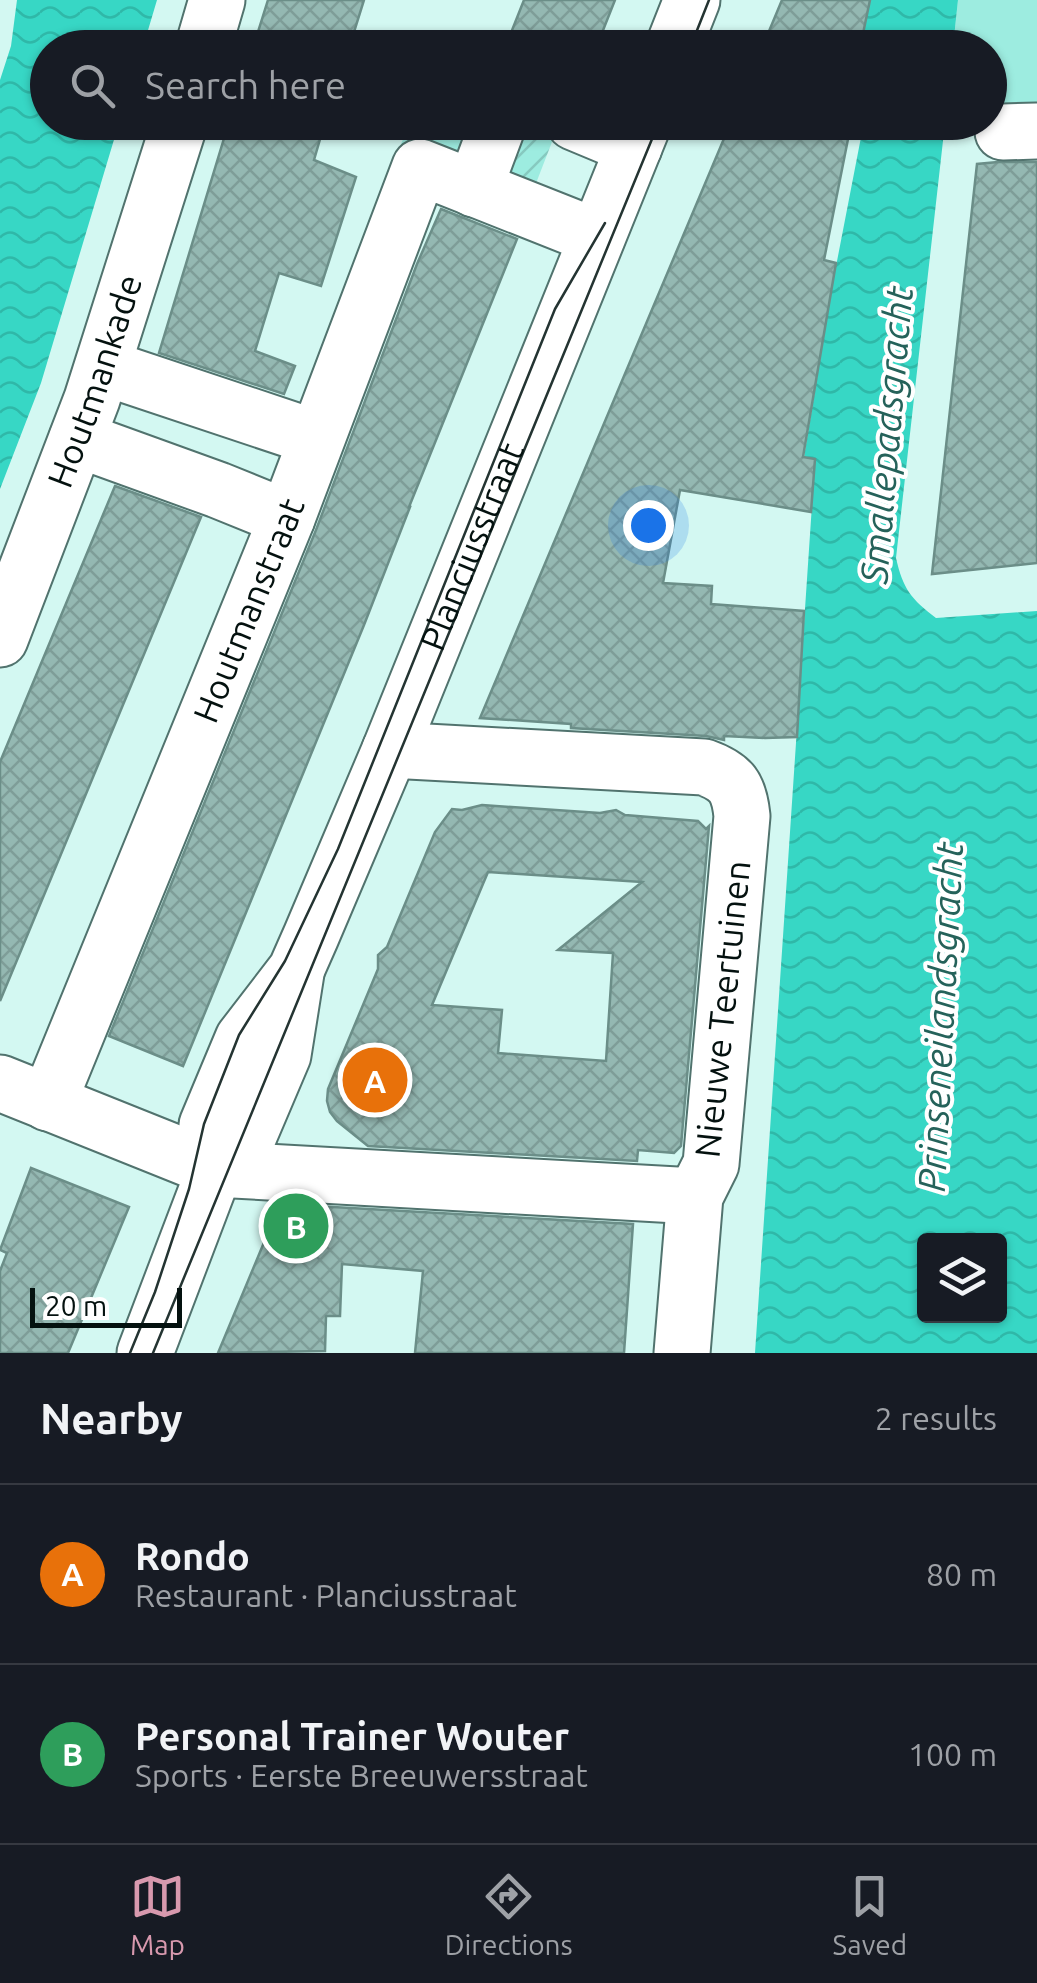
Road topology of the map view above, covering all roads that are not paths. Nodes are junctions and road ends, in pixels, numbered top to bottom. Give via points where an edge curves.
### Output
1 (218, 0) edge
2 (692, 0) edge
3 (209, 30) edge
4 (680, 30) edge
5 (174, 140) edge
6 (492, 140) edge
7 (637, 140) edge
8 (474, 189) junction
9 (597, 236) junction
10 (103, 367) junction
11 (77, 438) junction
12 (316, 438) junction
13 (287, 518) junction
14 (0, 638) edge
15 (390, 750) junction
16 (24, 1093) edge
17 (214, 1169) junction
18 (694, 1196) junction
19 (145, 1353) edge
20 (682, 1353) edge

1 - 3 street
2 - 4 street
5 - 10 street, Houtmankade
6 - 8 street
7 - 9 street, Planciusstraat
8 - 9 street, Houtmanstraat
8 - 12 street, Houtmanstraat via 420,167
9 - 15 street, Planciusstraat
10 - 11 street, Houtmankade
10 - 12 street
11 - 13 street
11 - 14 street, Houtmankade
12 - 13 street, Houtmanstraat
13 - 16 street, Houtmanstraat
15 - 17 street, Planciusstraat via 296,970 242,1039 207,1124 206,1151
15 - 18 street, Nieuwe Teertuinen via 704,767 734,784 742,816 711,1164
16 - 17 street
17 - 18 street
17 - 19 street, Planciusstraat
18 - 20 street, Nieuwe Teertuinen

